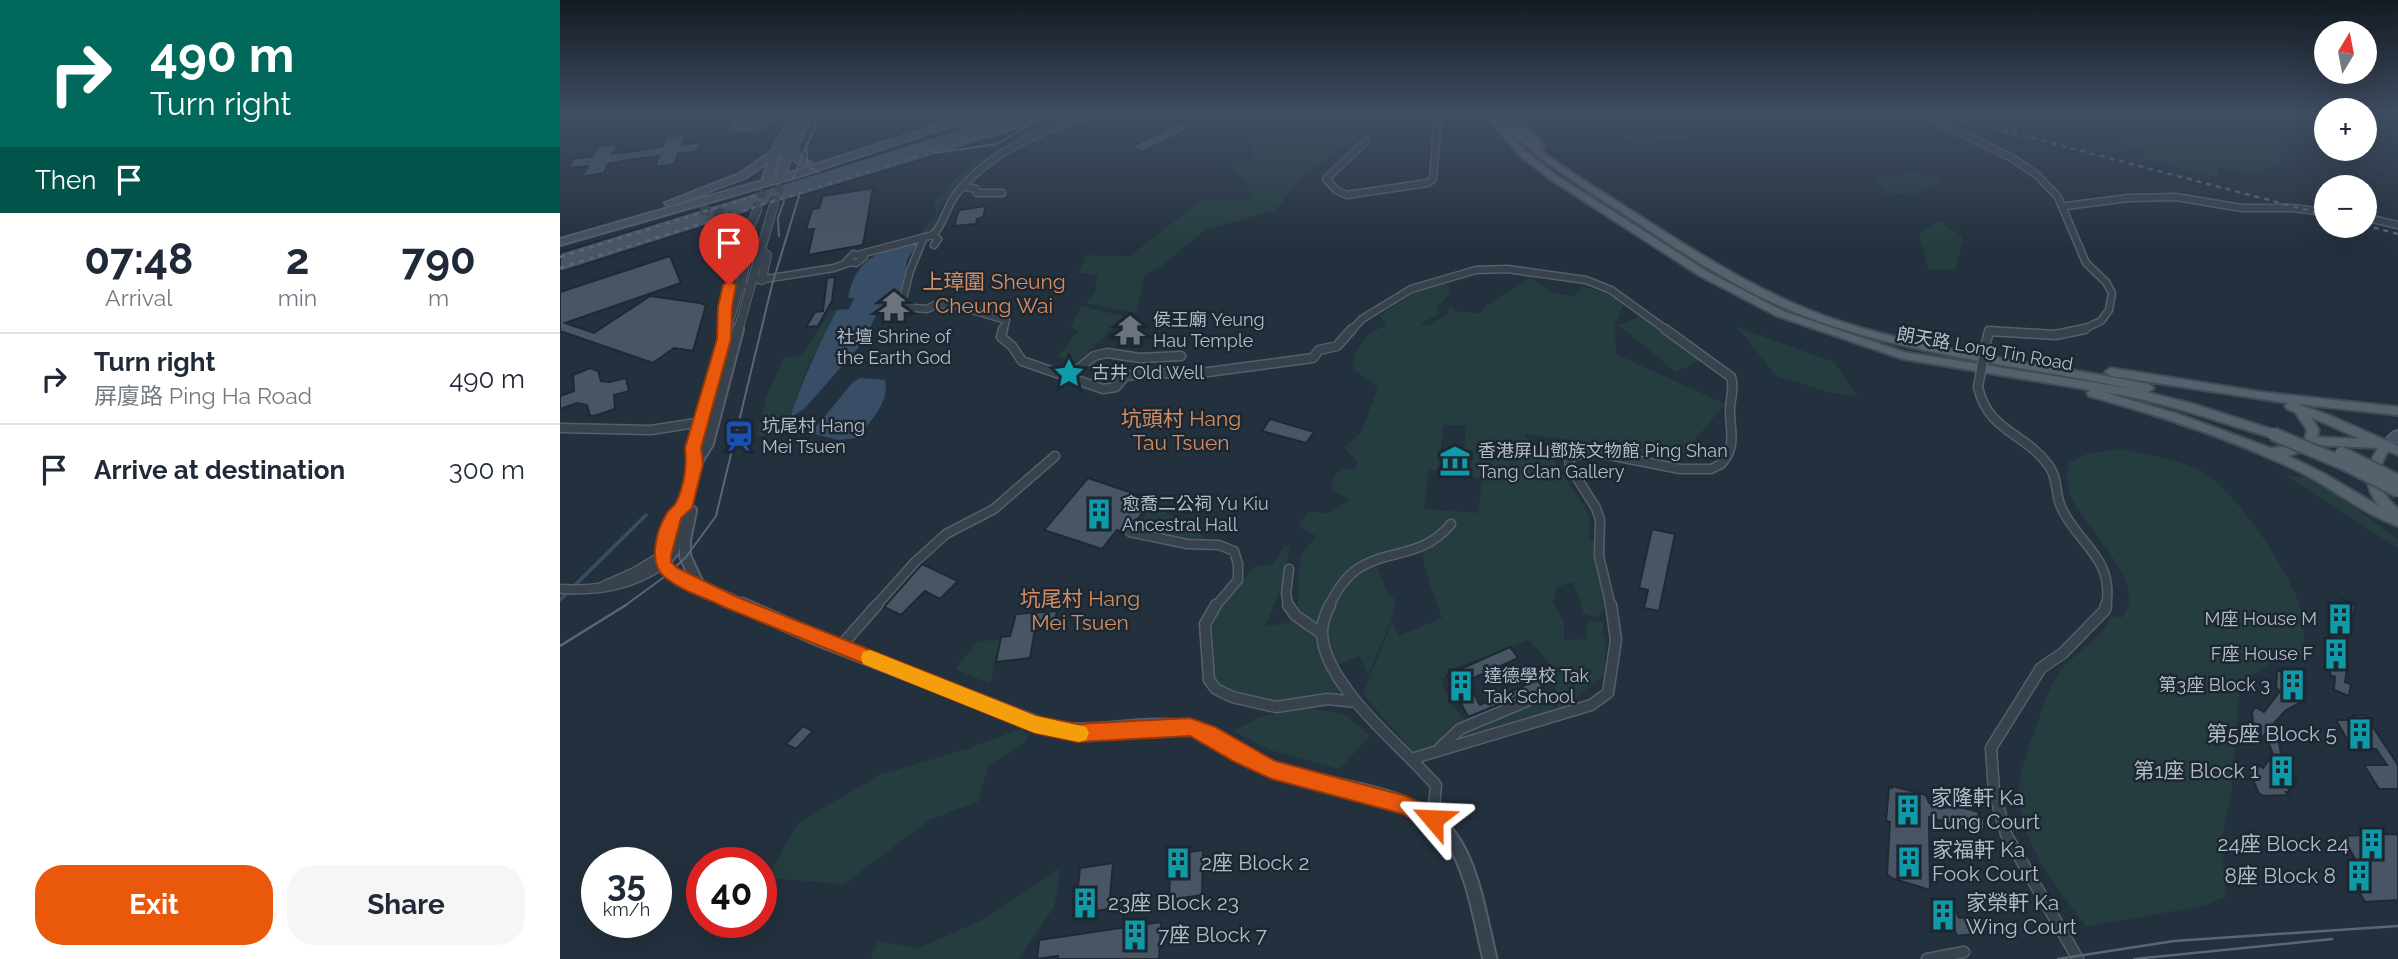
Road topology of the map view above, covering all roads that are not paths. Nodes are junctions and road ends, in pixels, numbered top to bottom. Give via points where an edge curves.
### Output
1 (765, 160) edge
2 (774, 160) edge
3 (789, 160) edge
4 (800, 160) edge
5 (819, 160) edge
6 (836, 160) edge
7 (994, 160) edge
8 (1346, 160) edge
9 (1435, 160) edge
10 (1532, 160) edge
11 (1549, 160) edge
12 (1551, 160) edge
13 (2011, 160) edge
14 (808, 163) junction
15 (1554, 164) junction
16 (781, 177) junction
17 (767, 182) junction
18 (962, 186) junction
19 (1002, 193) dead end
20 (774, 204) tunnel mouth
21 (2066, 206) junction
22 (677, 209) junction
23 (700, 209) tunnel mouth
24 (757, 209) tunnel mouth
25 (2314, 211) edge
26 (636, 216) junction
27 (731, 218) dead end
28 (2377, 221) edge
29 (2398, 225) edge
30 (933, 234) junction
31 (924, 237) junction
32 (560, 239) edge
33 (741, 245) junction
34 (934, 245) dead end
35 (759, 249) junction
36 (762, 280) junction
37 (740, 285) junction
38 (1181, 356) dead end
39 (2024, 370) junction
40 (1070, 376) junction
41 (2261, 396) junction
42 (2299, 409) junction
43 (2398, 411) edge
44 (715, 420) junction
45 (700, 423) junction
46 (560, 428) edge
47 (2274, 430) junction
48 (2398, 435) edge
49 (2310, 441) junction
50 (2394, 447) edge
51 (2261, 450) junction
52 (1055, 456) dead end
53 (695, 464) junction
54 (2398, 481) edge
55 (2398, 491) edge
56 (684, 508) junction
57 (2398, 519) edge
58 (1451, 524) dead end
59 (1130, 532) dead end
60 (679, 548) junction
61 (662, 560) junction
62 (1289, 569) dead end
63 (699, 586) junction
64 (560, 589) edge
65 (1322, 634) junction
66 (840, 647) junction
67 (1527, 701) dead end
68 (1356, 702) junction
69 (1438, 750) junction
70 (1411, 760) junction
71 (1433, 819) junction
72 (1964, 952) dead end
73 (1490, 959) edge
74 (1927, 959) edge
75 (2078, 959) edge

1 - 26 main road via 744,175
2 - 17 main road
3 - 16 main road
4 - 14 main road
5 - 14 main road
6 - 16 main road
7 - 18 street
8 - 9 street via 1326,179 1347,195 1428,183 1433,179
10 - 39 main road, 朗天路 Long Tin Road via 1704,274 1781,314 1889,351
11 - 15 main road, 朗天路 Long Tin Road
12 - 15 main road
13 - 21 street via 2038,176
14 - 16 main road
15 - 39 main road, 朗天路 Long Tin Road via 1720,272 1797,309 1892,340
16 - 17 main road
17 - 22 main road
17 - 26 main road
18 - 19 street via 976,189 976,193
18 - 30 street
20 - 35 street
21 - 25 street via 2176,197 2242,208
21 - 75 street, bridge via 2086,264 2112,290 2107,315 2100,323 2071,333 1989,331 1978,387 1979,398 1994,423 2054,472 2061,508 2108,577 2105,610 2063,653 2041,668 1991,748 1994,791 2006,834
22 - 23 main road
22 - 32 main road
24 - 33 street
26 - 32 main road
27 - 33 main road via 741,228
28 - 29 street
30 - 31 street
30 - 34 street via 938,239
31 - 36 street via 861,254 860,262
31 - 40 street via 901,307 953,304 1006,320 1001,337 1022,360
33 - 37 street
35 - 36 street via 767,255
35 - 37 street via 747,257
36 - 37 street
37 - 44 street
37 - 45 street via 725,307 726,331
38 - 40 street via 1100,354
39 - 41 main road via 2100,370
39 - 47 main road, 朗天路 Long Tin Road
39 - 51 main road via 2163,412
40 - 69 street via 1103,389 1116,387 1125,376 1193,374 1313,358 1319,350 1337,345 1362,319 1411,289 1493,268 1586,280 1611,290 1725,371 1733,382 1729,410 1733,428 1730,451 1719,466 1685,470 1589,451 1569,458 1600,520 1599,556 1616,640 1608,693 1591,705
41 - 42 main road
41 - 43 main road
42 - 49 main road via 2313,430
42 - 50 main road
44 - 45 street
44 - 53 street
45 - 46 street via 651,430
45 - 53 street via 693,448
47 - 54 main road, 朗天路 Long Tin Road, bridge via 2350,457
47 - 55 main road, 朗天路 Long Tin Road, bridge
48 - 50 main road
49 - 50 main road
49 - 51 main road via 2283,453
50 - 57 main road via 2372,466 2371,477 2378,495
51 - 57 main road
52 - 66 street via 994,509 946,534
53 - 56 street
56 - 60 street
56 - 61 street via 674,515
58 - 65 street via 1423,548 1361,566 1341,584
59 - 68 street via 1234,551 1238,580 1205,624 1209,680 1216,689 1276,707 1328,699
60 - 61 street
60 - 63 street
61 - 63 street via 671,573
61 - 64 street via 623,586
62 - 65 street via 1284,592 1293,616
63 - 66 street
65 - 68 street via 1328,657
66 - 71 street via 1055,730 1199,729 1272,770 1395,802
67 - 69 street via 1460,729
68 - 70 street
69 - 70 street
70 - 71 street via 1436,785
71 - 73 street via 1456,848
72 - 74 street

